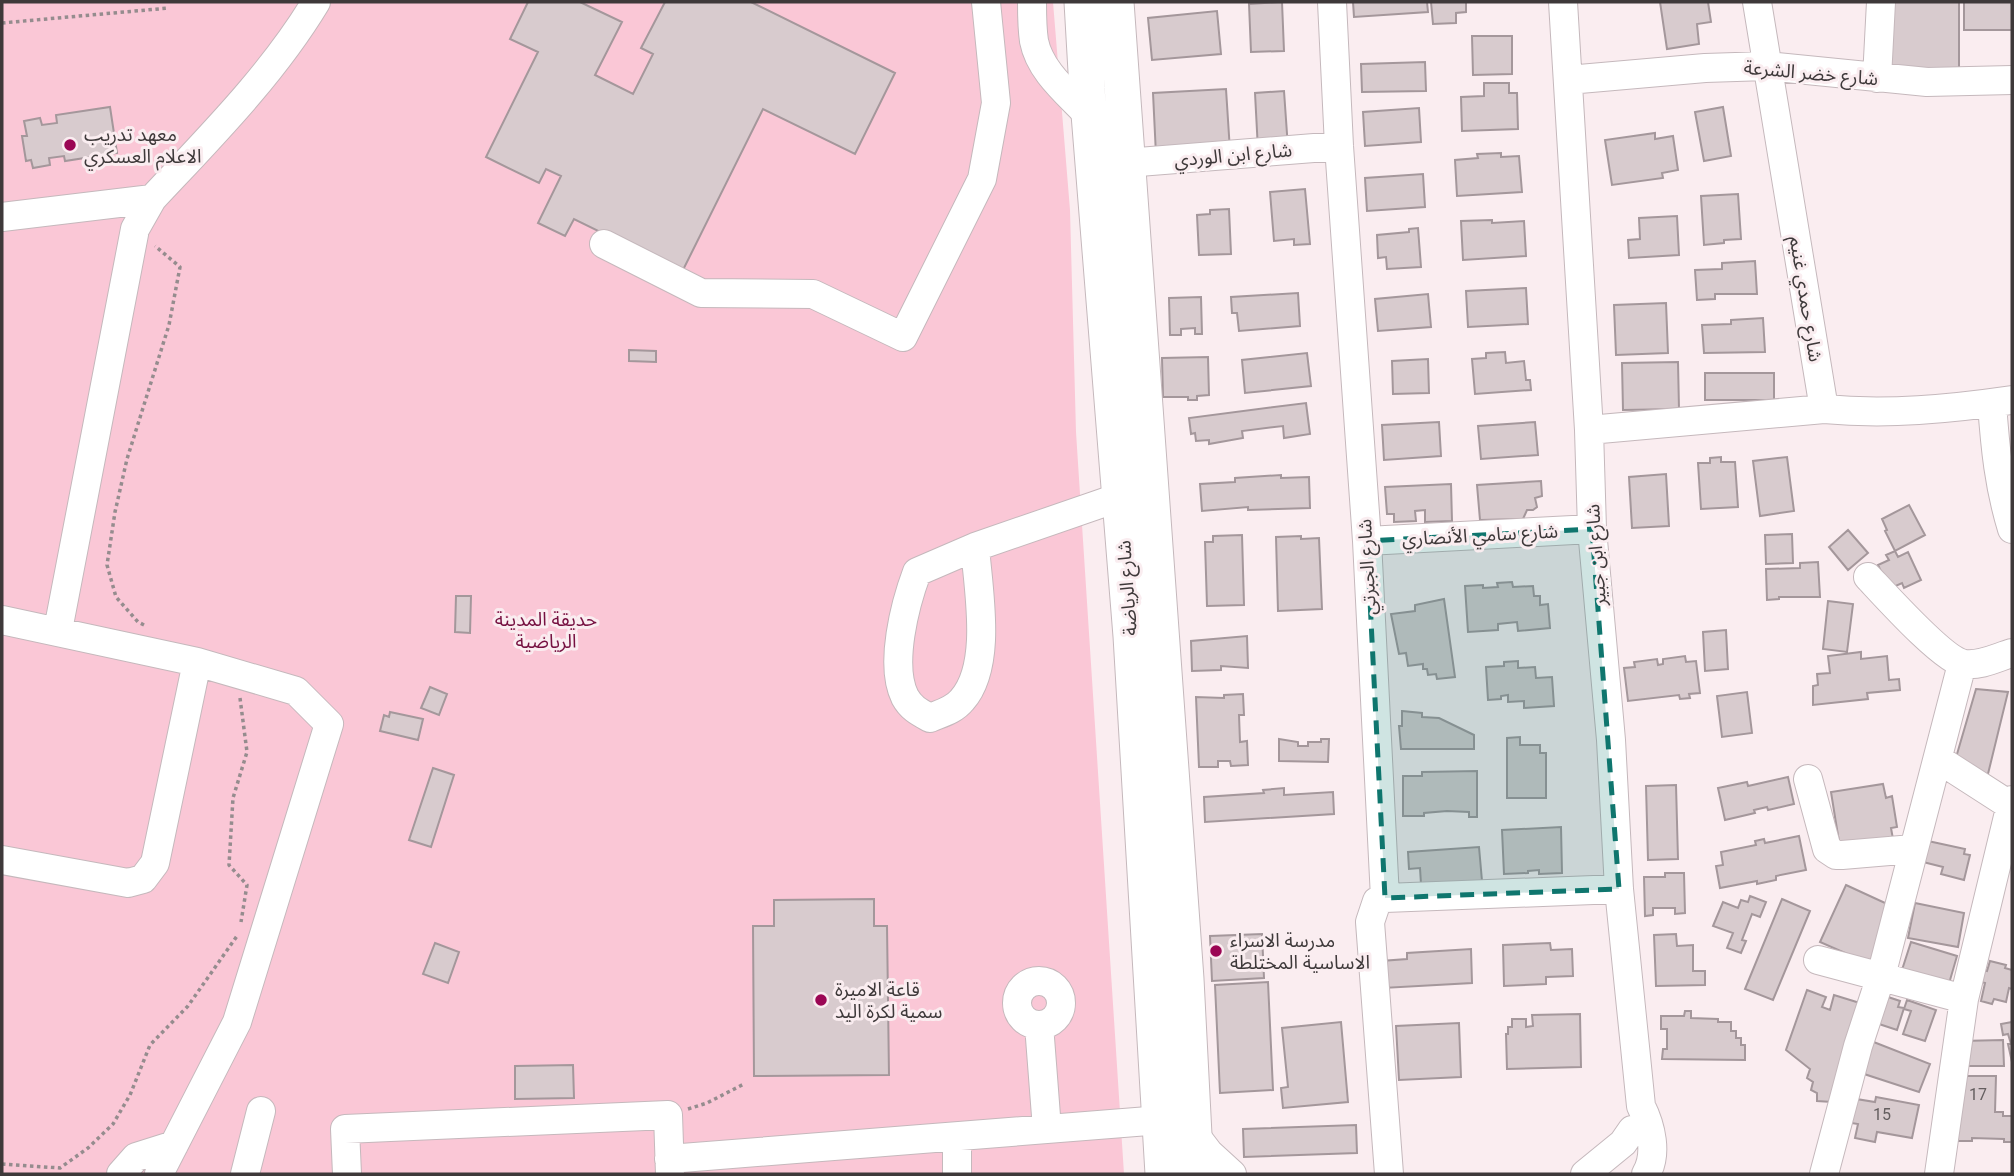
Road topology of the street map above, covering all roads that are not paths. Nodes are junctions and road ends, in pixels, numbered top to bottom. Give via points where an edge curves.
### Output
1 (316, 2) edge
2 (986, 2) edge
3 (1032, 2) edge
4 (1082, 2) edge
5 (1116, 2) edge
6 (1332, 2) edge
7 (1563, 2) edge
8 (1757, 2) edge
9 (1881, 2) edge
10 (1767, 66) junction
11 (1877, 78) junction
12 (1568, 80) junction
13 (2012, 80) edge
14 (1090, 117) junction
15 (1339, 146) junction
16 (1126, 163) junction
17 (152, 199) junction
18 (2, 217) edge
19 (604, 244) dead end
20 (2002, 401) edge
21 (1824, 409) junction
22 (1589, 430) junction
23 (1120, 497) junction
24 (1592, 529) junction
25 (2012, 529) edge
26 (1367, 541) junction
27 (975, 547) junction
28 (1868, 577) dead end
29 (2, 620) edge
30 (58, 630) junction
31 (2012, 653) edge
32 (197, 662) junction
33 (1962, 664) junction
34 (1938, 758) junction
35 (1155, 766) junction
36 (1808, 779) dead end
37 (2012, 803) edge
38 (1913, 849) junction
39 (2, 860) edge
40 (1619, 889) junction
41 (1385, 898) junction
42 (1818, 960) dead end
43 (1881, 976) junction
44 (1964, 999) junction
45 (1039, 1025) dead end
46 (261, 1111) dead end
47 (1637, 1118) junction
48 (1161, 1121) junction
49 (1047, 1129) junction
50 (957, 1136) junction
51 (1196, 1136) junction
52 (174, 1144) junction
53 (669, 1167) edge
54 (121, 1174) edge
55 (159, 1174) edge
56 (245, 1174) edge
57 (346, 1174) edge
58 (957, 1174) edge
59 (1163, 1174) edge
60 (1196, 1174) edge
61 (1232, 1174) edge
62 (1390, 1174) edge
63 (1585, 1174) edge
64 (1643, 1174) edge
65 (1824, 1174) edge
66 (1939, 1174) edge

1 - 17 street via 242,102
2 - 19 street via 996,103 982,179 903,337 813,294 701,293
3 - 14 street via 1040,61
4 - 14 main road, شارع الرياضة
5 - 16 main road, شارع الرياضة
6 - 15 street, شارع الجبرتي
7 - 12 street, شارع ابن جبير
8 - 10 street, شارع حمدي غنيم
9 - 11 street
10 - 11 street, شارع خضر الشرعة
10 - 12 street, شارع خضر الشرعة
10 - 21 street, شارع حمدي غنيم
11 - 13 street, شارع خضر الشرعة
12 - 22 street, شارع ابن جبير
14 - 23 main road, شارع الرياضة
15 - 16 street, شارع ابن الوردي
15 - 26 street, شارع الجبرتي
16 - 35 main road, شارع الرياضة
17 - 18 street
17 - 30 street via 135,229
20 - 21 street via 1864,413
20 - 25 street via 1996,462
21 - 22 street
22 - 24 street, شارع ابن جبير
23 - 27 street
23 - 35 main road, شارع الرياضة
24 - 26 street, شارع سامي الأنصاري
24 - 40 street, شارع ابن جبير
26 - 41 street, شارع الجبرتي
27 - 27 street via 918,572 909,592 898,654 901,684 914,709 930,718 963,699 976,675 980,616
28 - 33 street via 1930,641
29 - 30 street
30 - 32 street
31 - 33 street via 1979,664
32 - 39 street via 155,863 143,879 128,883
32 - 52 street via 296,691 329,724 237,1022
33 - 34 street
34 - 37 street
34 - 38 street
35 - 48 main road, شارع الرياضة
35 - 51 main road, شارع الرياضة
36 - 38 street via 1830,852
37 - 44 street
38 - 43 street
40 - 41 street
40 - 47 street, شارع ابن جبير
41 - 62 street via 1377,901 1370,922
42 - 43 street
43 - 44 street
43 - 65 street
44 - 66 street
45 - 49 street
46 - 56 street
47 - 63 street via 1623,1143
47 - 64 street, شارع ابن جبير via 1633,1163
48 - 49 street
48 - 59 main road, شارع الرياضة
49 - 50 street
50 - 53 street
50 - 58 street
51 - 60 main road, شارع الرياضة
51 - 61 street
52 - 54 street via 135,1157
52 - 55 street
53 - 57 street via 668,1115 345,1129

